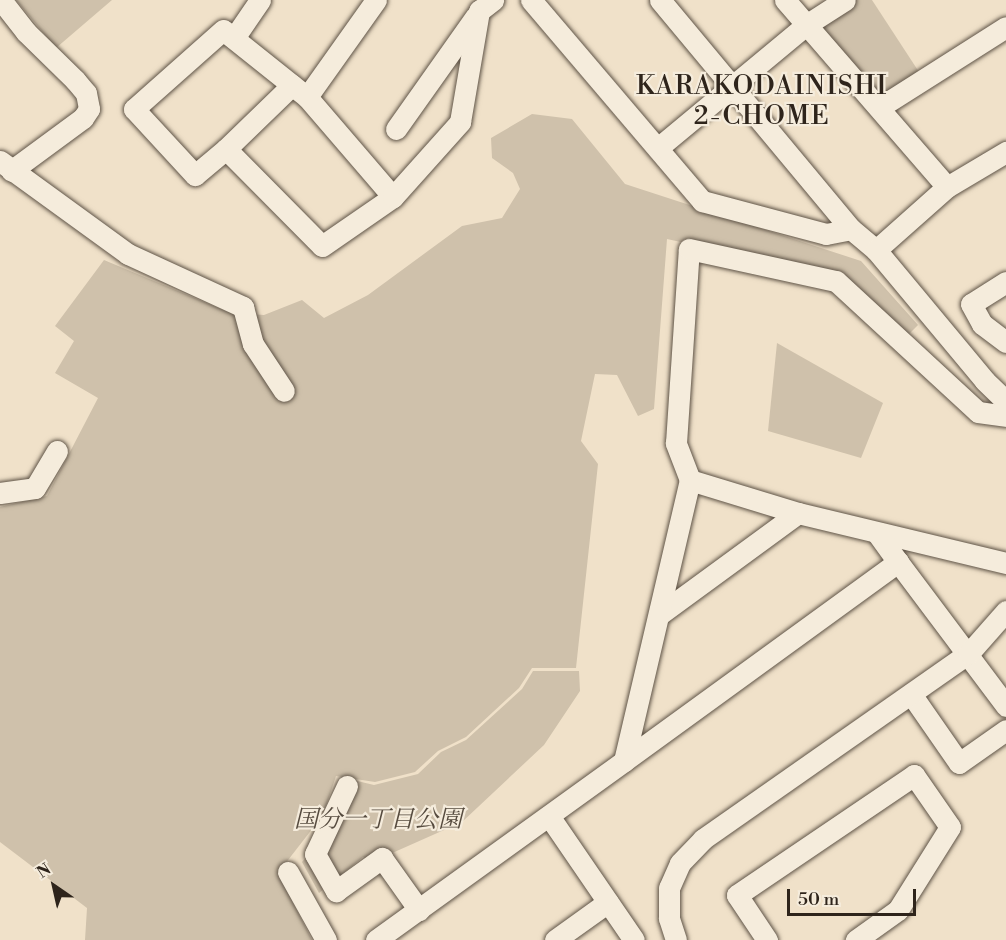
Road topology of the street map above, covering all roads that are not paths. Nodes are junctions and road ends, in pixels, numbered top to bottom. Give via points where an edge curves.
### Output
1 (1, 0) edge
2 (260, 0) edge
3 (376, 0) edge
4 (531, 0) edge
5 (660, 0) edge
6 (785, 0) edge
7 (845, 0) edge
8 (486, 6) edge
9 (806, 25) junction
10 (1006, 27) edge
11 (234, 38) junction
12 (733, 86) junction
13 (299, 91) junction
14 (880, 107) junction
15 (396, 129) dead end
16 (659, 147) junction
17 (226, 150) junction
18 (1006, 152) edge
19 (6, 166) edge
20 (947, 187) junction
21 (393, 197) junction
22 (851, 229) junction
23 (876, 250) junction
24 (1006, 282) edge
25 (1006, 342) edge
26 (284, 390) dead end
27 (1006, 401) edge
28 (1006, 416) edge
29 (57, 451) dead end
30 (690, 480) junction
31 (0, 493) edge
32 (798, 513) junction
33 (877, 533) junction
34 (898, 562) junction
35 (1006, 563) edge
36 (1006, 611) edge
37 (660, 614) junction
38 (969, 653) junction
39 (911, 694) junction
40 (1006, 706) edge
41 (1006, 730) edge
42 (624, 761) junction
43 (346, 786) dead end
44 (549, 816) junction
45 (288, 872) dead end
46 (608, 902) junction
47 (419, 910) junction
48 (326, 940) edge
49 (376, 940) edge
50 (555, 940) edge
51 (634, 940) edge
52 (676, 940) edge
53 (767, 940) edge
54 (856, 940) edge

1 - 19 street via 26,32 86,93 88,109 83,118
2 - 11 street
3 - 13 street
4 - 16 street
5 - 12 street
6 - 9 street
7 - 9 street
8 - 15 street
8 - 21 street via 460,122
9 - 12 street
9 - 14 street
10 - 14 street
11 - 13 street
11 - 17 street via 223,30 134,109 195,175
12 - 16 street
12 - 22 street
13 - 17 street
13 - 21 street
14 - 20 street
16 - 22 street via 702,201 826,234
17 - 21 street via 322,246
18 - 20 street
19 - 26 street via 128,254 243,307 253,344
20 - 23 street
22 - 23 street
23 - 27 street
24 - 25 street via 971,304 982,324
28 - 30 street via 978,412 836,281 689,249 676,443
29 - 31 street via 35,488
30 - 32 street
30 - 37 street
32 - 33 street
32 - 37 street
33 - 34 street
33 - 35 street
34 - 38 street
34 - 42 street
36 - 38 street
37 - 42 street
38 - 39 street
38 - 40 street
39 - 41 street via 959,763
39 - 52 street via 703,839 680,863 669,888 669,918
42 - 44 street
43 - 47 street via 315,854 336,891 382,858
44 - 46 street
44 - 47 street
45 - 48 street
46 - 50 street
46 - 51 street
47 - 49 street
53 - 54 street via 737,895 914,776 950,827 898,910

